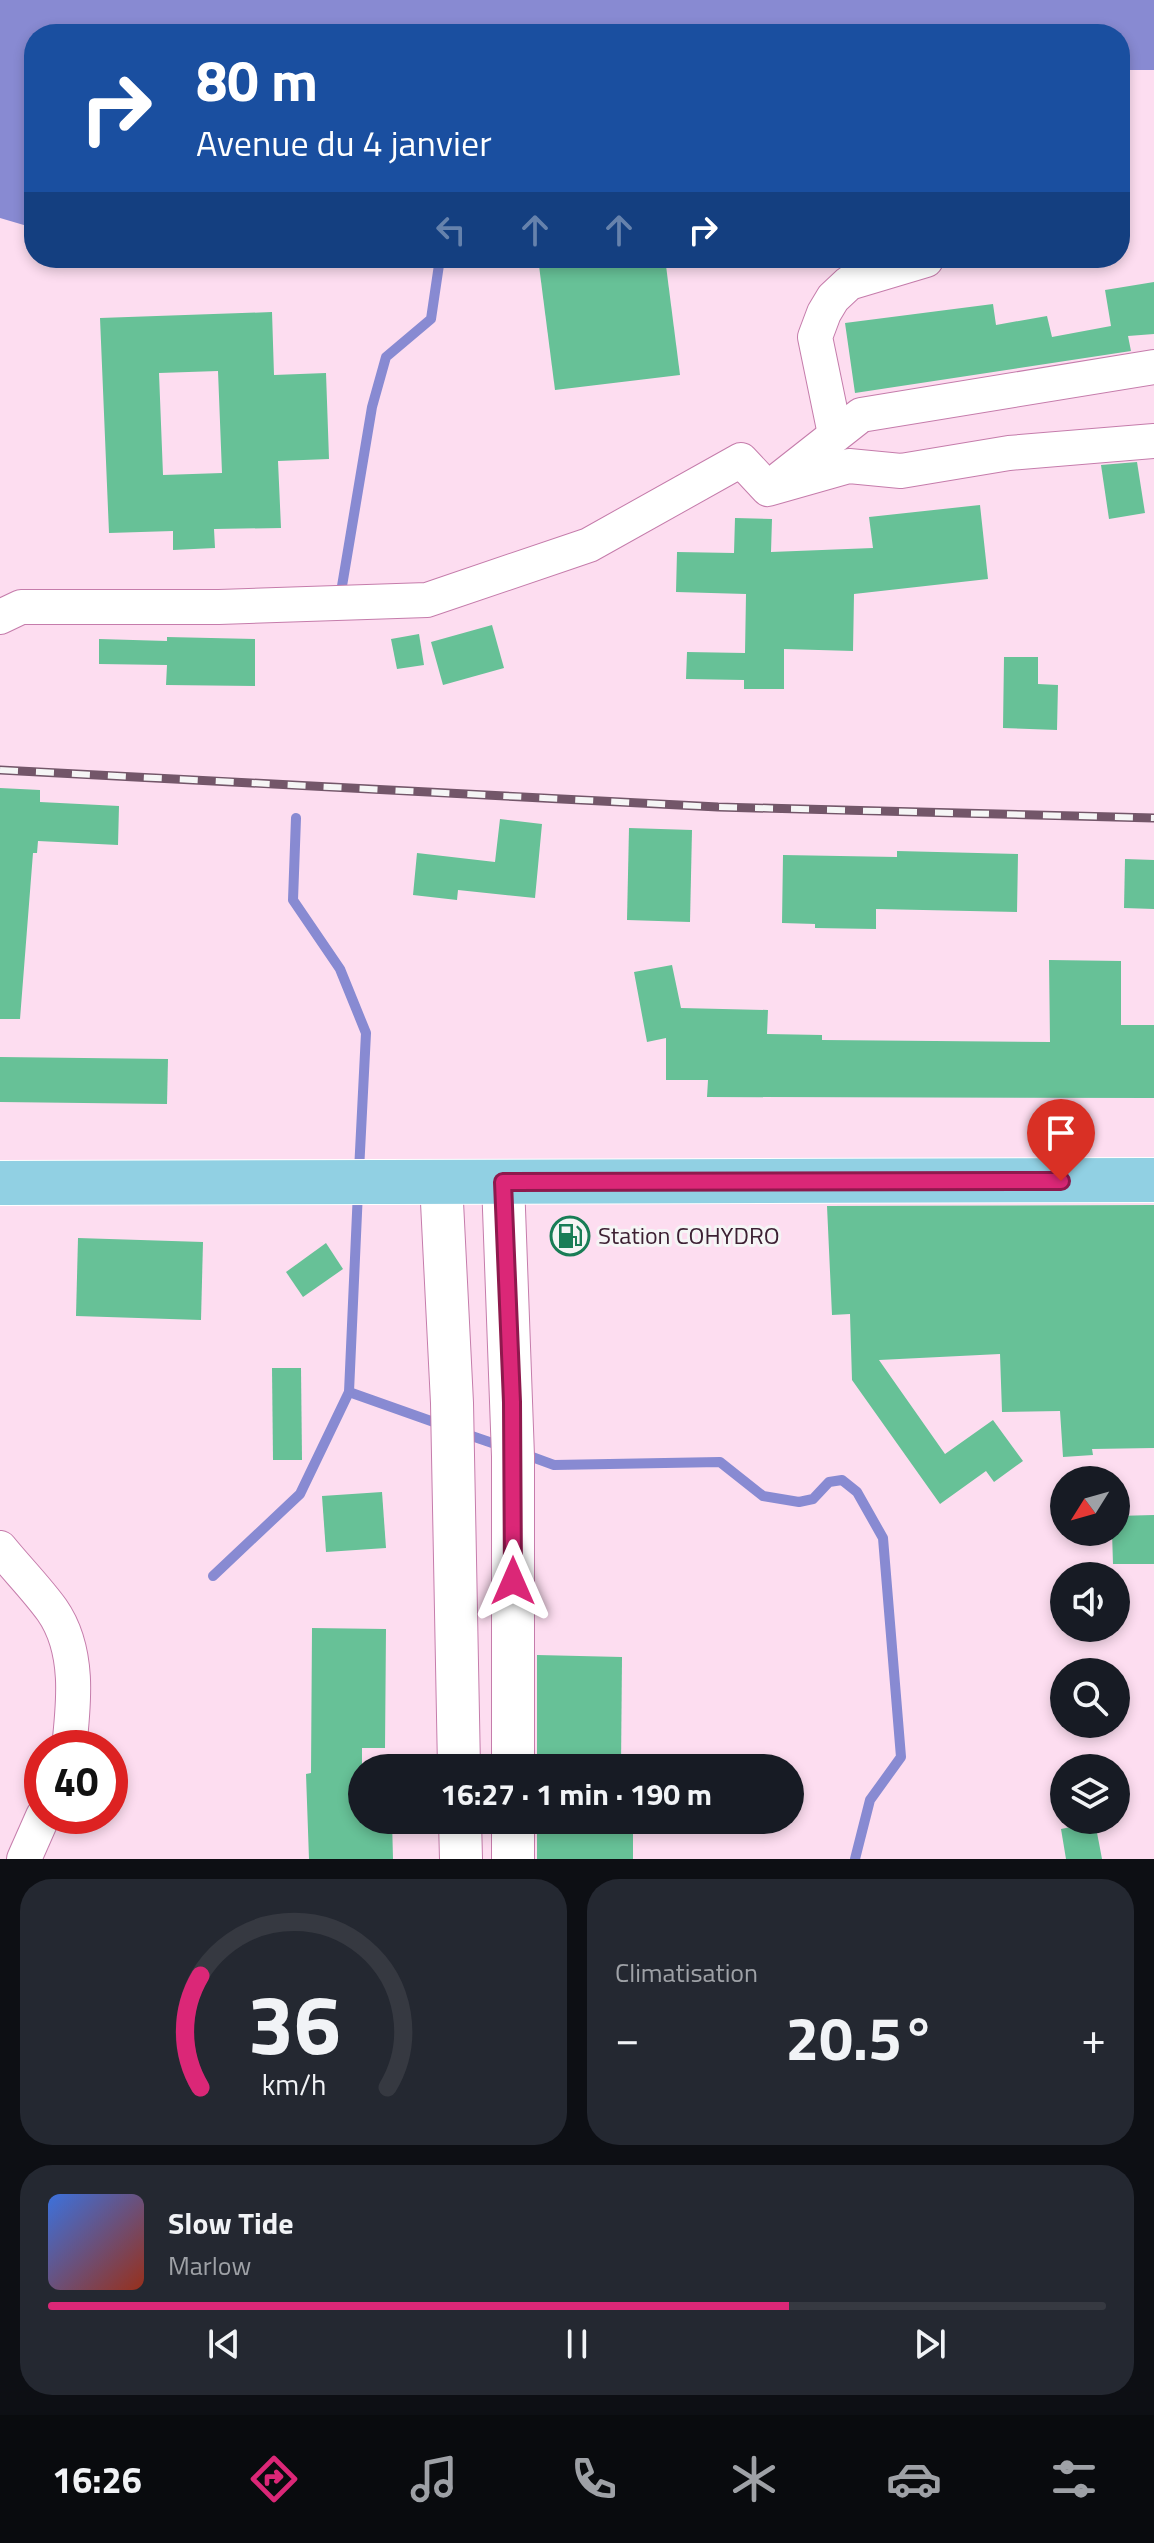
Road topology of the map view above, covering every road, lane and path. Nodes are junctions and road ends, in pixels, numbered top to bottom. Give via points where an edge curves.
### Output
1 (899, 268) edge
2 (1154, 367) edge
3 (835, 434) junction
4 (1154, 441) edge
5 (768, 489) junction
6 (0, 617) edge
7 (1154, 1180) edge
8 (441, 1182) junction
9 (503, 1182) junction
10 (0, 1183) edge
11 (0, 1548) edge
12 (71, 1730) edge
13 (459, 1754) edge
14 (513, 1754) edge
15 (35, 1834) edge
16 (460, 1834) edge
17 (513, 1834) edge
18 (24, 1859) edge
19 (461, 1859) edge
20 (513, 1859) edge

1 - 3 street via 849,283 824,313 815,337
2 - 3 street via 861,415
3 - 5 street
4 - 5 street via 1009,453 894,472 849,466
5 - 6 street via 741,460 589,545 427,600 21,607
7 - 9 main road
8 - 9 main road
8 - 10 main road
8 - 13 street via 452,1403
9 - 14 street via 513,1456
11 - 12 street via 54,1613 71,1654
15 - 18 street
16 - 19 street
17 - 20 street

